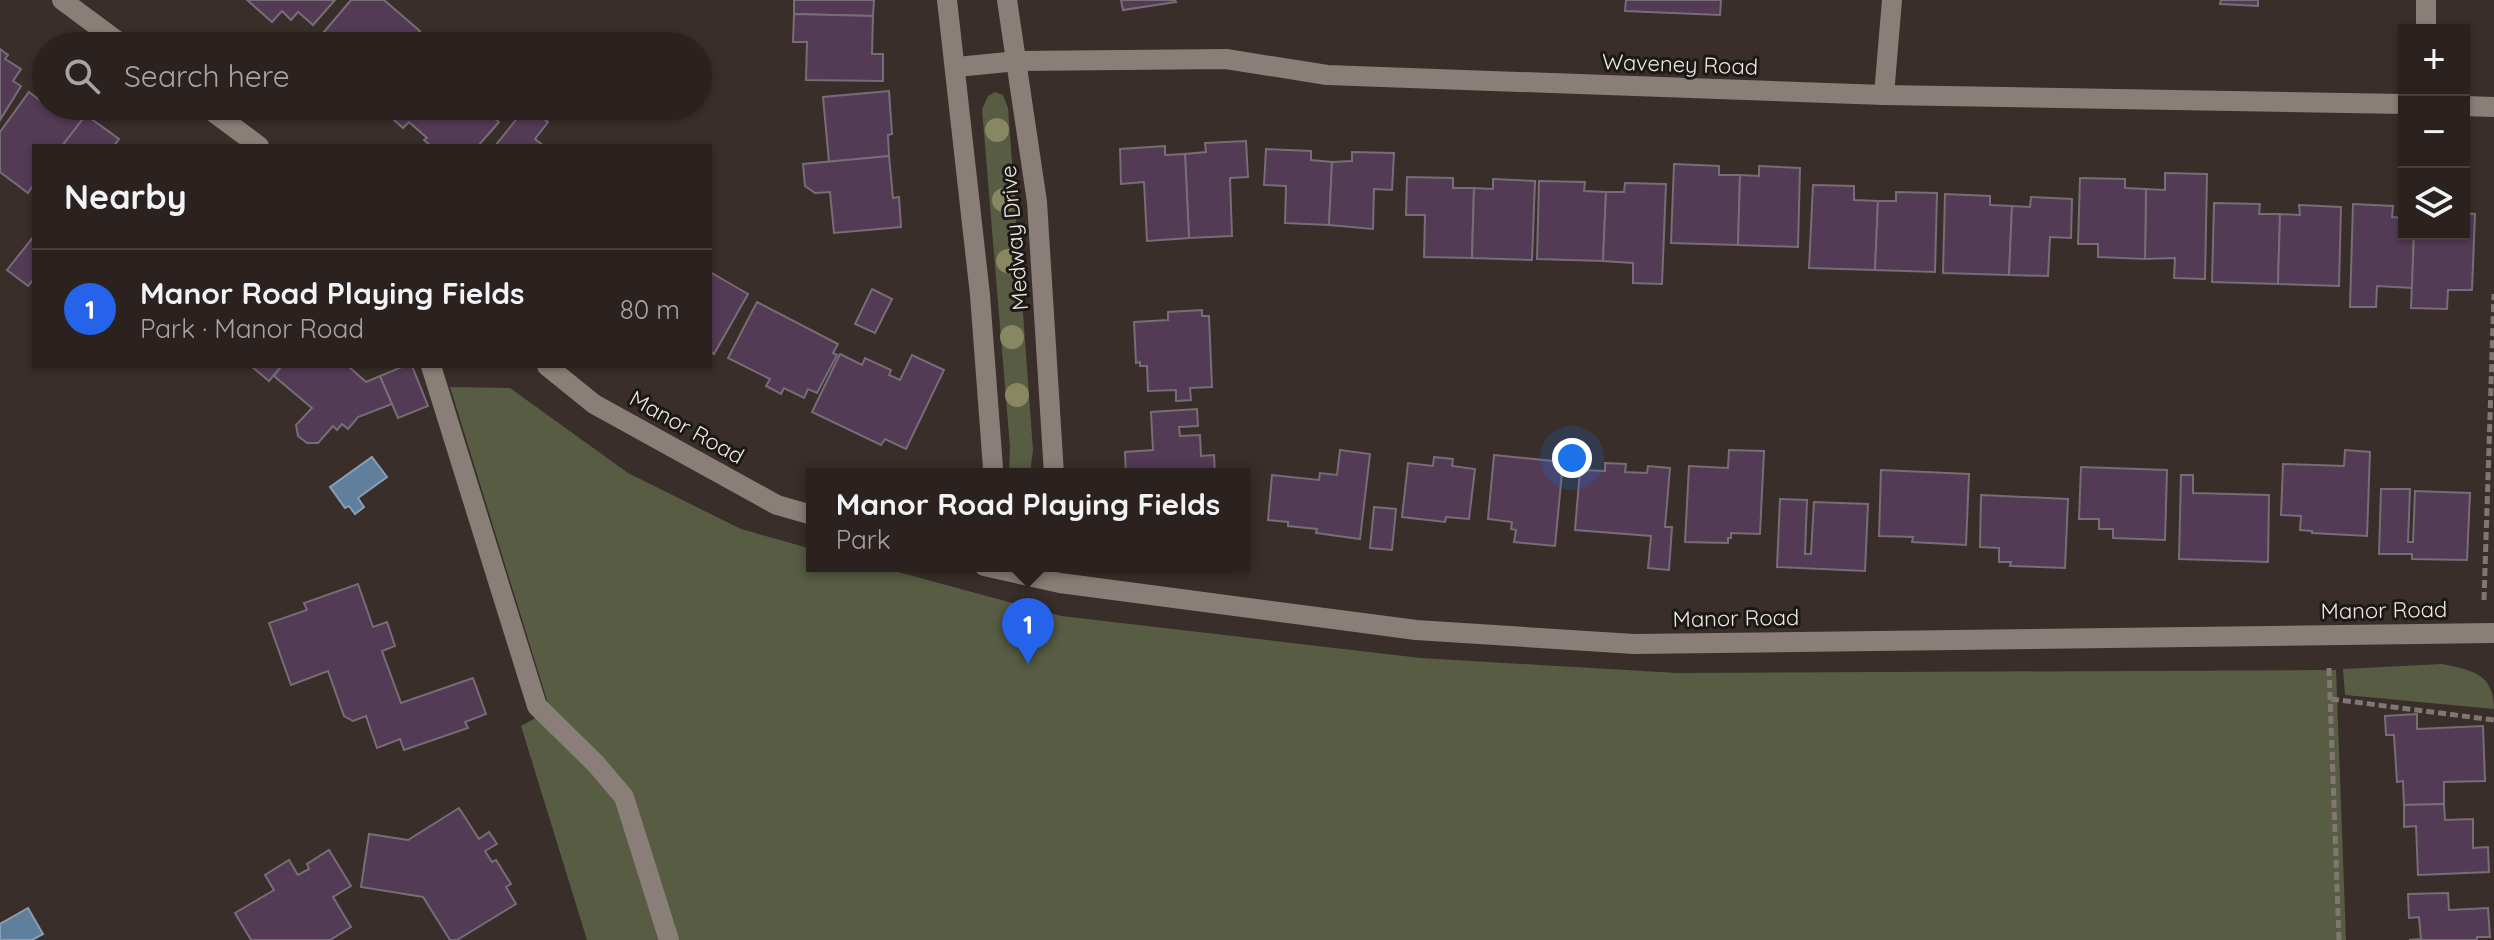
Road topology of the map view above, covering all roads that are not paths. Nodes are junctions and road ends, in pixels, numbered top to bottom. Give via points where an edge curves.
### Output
1 (62, 0) edge
2 (947, 0) edge
3 (1007, 0) edge
4 (1892, 0) edge
5 (2426, 0) edge
6 (2426, 24) edge
7 (105, 32) edge
8 (1018, 61) junction
9 (957, 67) junction
10 (1884, 95) junction
11 (2398, 104) edge
12 (2470, 106) edge
13 (2494, 107) edge
14 (224, 120) edge
15 (256, 144) edge
16 (432, 368) edge
17 (549, 368) edge
18 (993, 468) edge
19 (1054, 468) edge
20 (806, 513) edge
21 (1035, 572) edge
22 (1060, 575) edge
23 (2489, 633) edge
24 (669, 940) edge

1 - 7 street
2 - 9 street, Medway Drive
3 - 8 street, Medway Drive
4 - 10 street
5 - 6 street
8 - 9 street, Waveney Road
8 - 10 street, Waveney Road via 1226,59 1327,75
8 - 19 street, Medway Drive via 1037,202
9 - 18 street, Medway Drive
10 - 11 street, Waveney Road
12 - 13 street
14 - 15 street
16 - 24 street via 537,706 624,797
17 - 20 street, Manor Road via 594,404 777,505
21 - 22 street, Manor Road
22 - 23 street, Manor Road via 1416,630 1634,644

